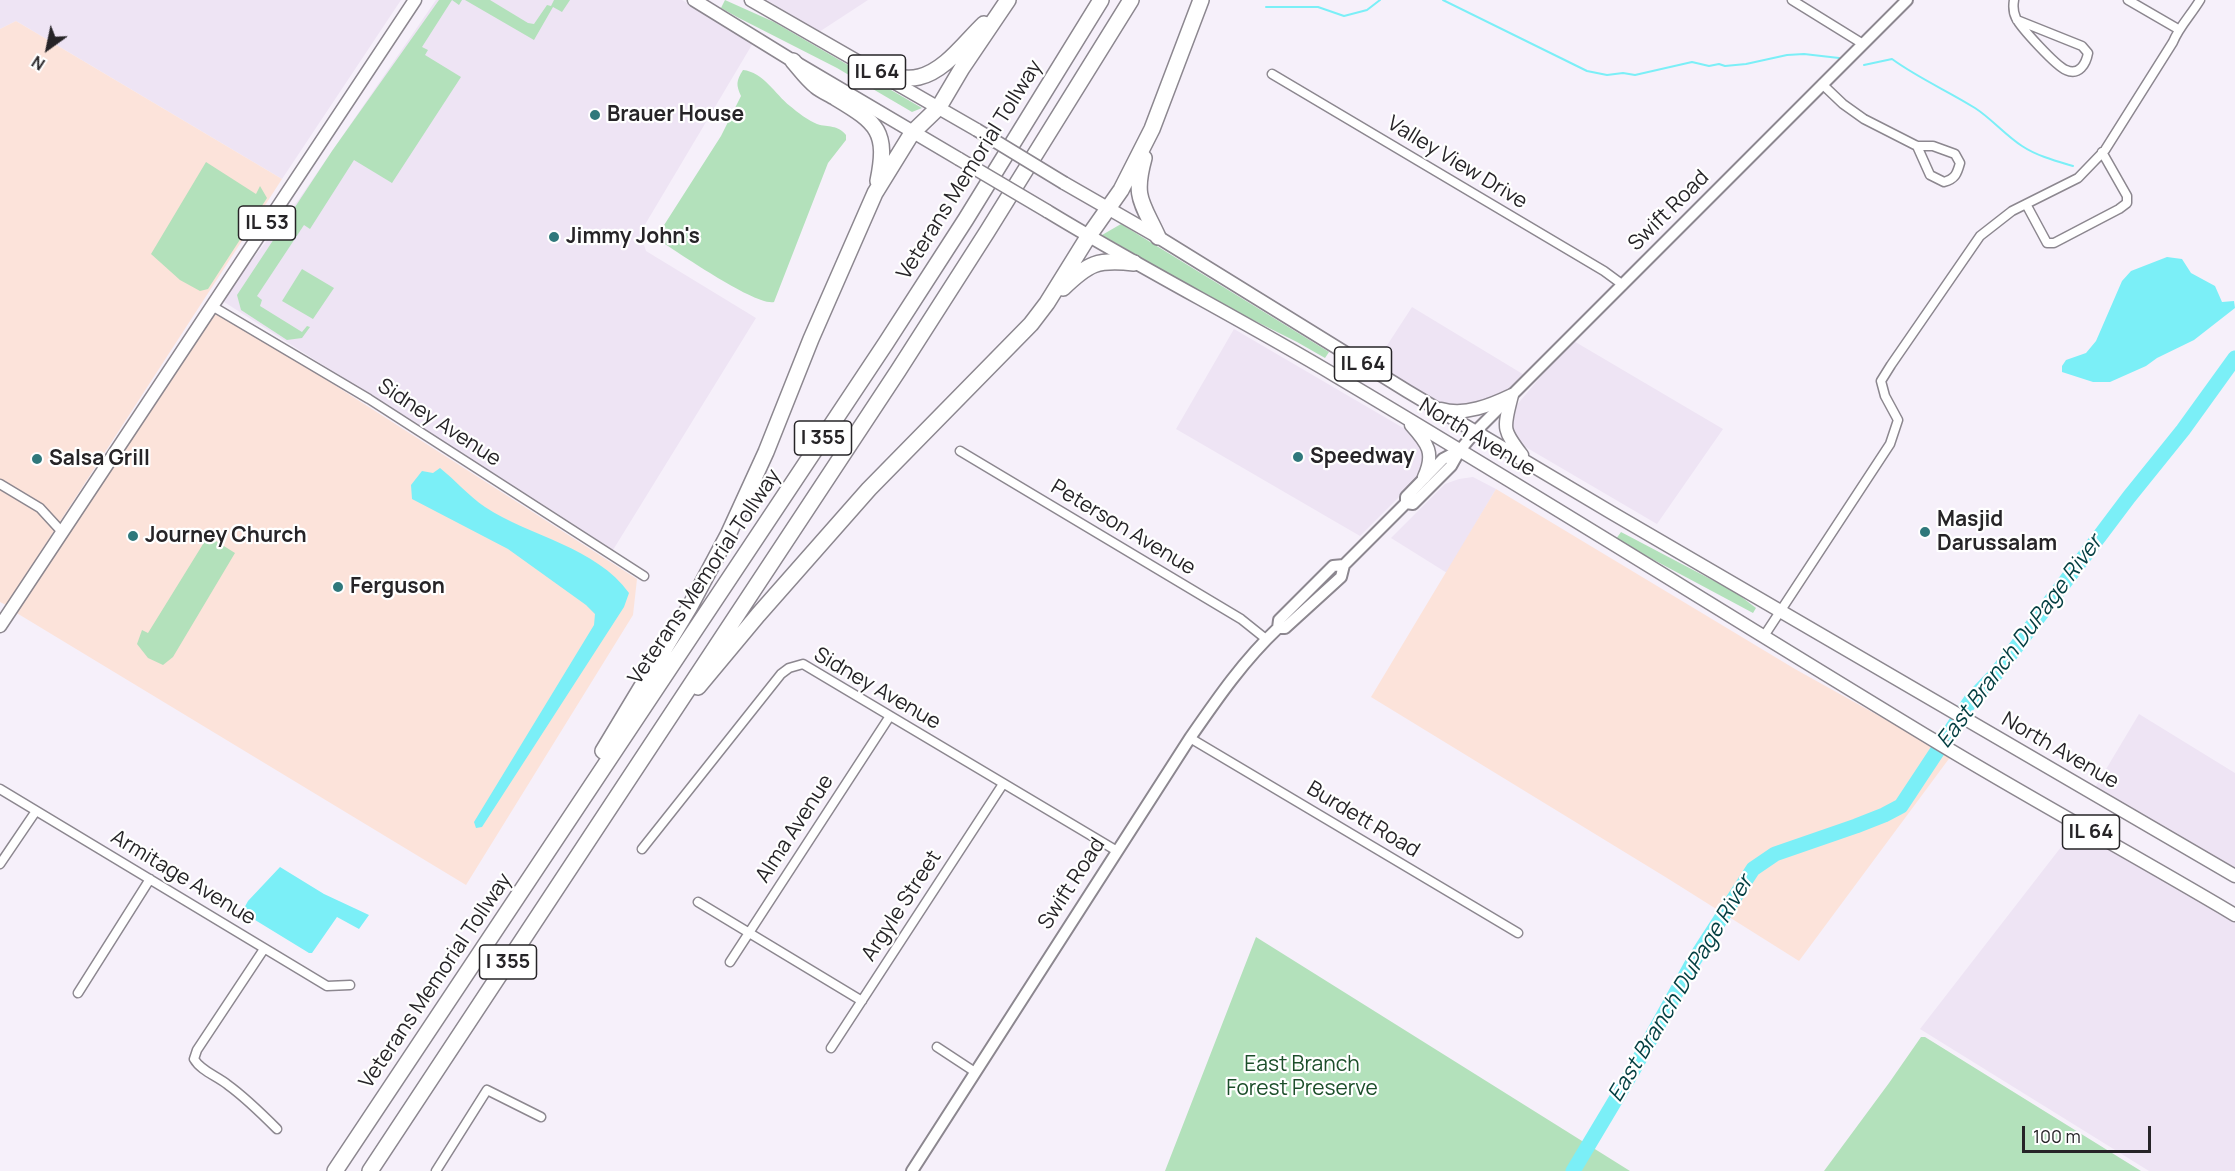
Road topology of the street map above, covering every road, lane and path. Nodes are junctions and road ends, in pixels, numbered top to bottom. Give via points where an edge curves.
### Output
1 (415, 0) edge
2 (694, 0) edge
3 (751, 0) edge
4 (1007, 0) edge
5 (1101, 0) edge
6 (1131, 0) edge
7 (1201, 0) edge
8 (1792, 0) edge
9 (1907, 0) edge
10 (2014, 0) edge
11 (2128, 0) edge
12 (2200, 0) edge
13 (2017, 20) junction
14 (2178, 29) junction
15 (1863, 44) junction
16 (793, 62) junction
17 (1272, 74) dead end
18 (886, 76) junction
19 (1822, 84) junction
20 (939, 107) junction
21 (1152, 129) junction
22 (912, 133) junction
23 (1917, 146) junction
24 (2102, 152) junction
25 (876, 193) junction
26 (2026, 204) junction
27 (1107, 208) junction
28 (1088, 237) junction
29 (1158, 237) junction
30 (1134, 263) junction
31 (1623, 285) junction
32 (1047, 303) junction
33 (212, 306) junction
34 (1512, 395) junction
35 (1386, 406) junction
36 (1435, 408) junction
37 (1476, 431) junction
38 (1460, 450) junction
39 (960, 451) dead end
40 (1526, 461) junction
41 (1424, 477) junction
42 (0, 484) edge
43 (1406, 503) junction
44 (62, 532) junction
45 (644, 576) dead end
46 (1780, 610) junction
47 (0, 626) edge
48 (1764, 636) junction
49 (1266, 639) junction
50 (890, 716) junction
51 (1190, 738) junction
52 (645, 752) junction
53 (1003, 784) junction
54 (0, 789) edge
55 (36, 811) junction
56 (642, 849) dead end
57 (1117, 851) junction
58 (0, 864) edge
59 (536, 869) junction
60 (2235, 876) edge
61 (150, 879) junction
62 (698, 902) dead end
63 (2235, 915) edge
64 (748, 933) junction
65 (1518, 933) dead end
66 (264, 949) junction
67 (730, 962) dead end
68 (350, 985) dead end
69 (78, 993) dead end
70 (862, 1001) junction
71 (937, 1047) dead end
72 (831, 1048) dead end
73 (975, 1072) junction
74 (541, 1117) dead end
75 (278, 1129) dead end
76 (335, 1171) edge
77 (370, 1171) edge
78 (436, 1171) edge
79 (912, 1171) edge

1 - 33 main road, IL 53
2 - 16 main road, North Avenue / IL 64
3 - 18 main road, North Avenue / IL 64
4 - 18 highway via 940,68 918,78
4 - 20 highway
5 - 59 highway, Veterans Memorial Tollway / I 355 via 892,333
6 - 52 highway, I 355 via 898,371
7 - 21 highway
8 - 15 street
9 - 15 street, Swift Road
10 - 13 street
11 - 14 street
12 - 14 street
13 - 13 street via 2065,70 2079,70 2086,62 2088,53 2082,46
14 - 24 street
15 - 19 street, Swift Road
16 - 22 main road, North Avenue / IL 64
16 - 25 highway via 816,86 865,115 871,123 880,138 882,157
17 - 31 street, Valley View Drive
18 - 20 main road, North Avenue / IL 64
19 - 23 street via 1864,119
19 - 31 street, Swift Road
20 - 22 highway
20 - 27 main road, North Avenue / IL 64, bridge
21 - 27 highway via 1121,190
21 - 29 highway via 1138,188
22 - 25 highway
22 - 28 main road, North Avenue / IL 64, bridge
23 - 23 street via 1933,146 1955,154 1960,163 1957,174 1944,182 1930,176
24 - 26 street via 2078,178
24 - 26 street via 2127,196 2120,209 2047,243
25 - 59 highway via 728,535
26 - 46 street via 1980,236 1881,381 1898,420 1890,444
27 - 28 highway
27 - 29 main road, North Avenue / IL 64
28 - 30 main road, North Avenue / IL 64
28 - 32 highway
29 - 36 main road, North Avenue / IL 64
30 - 32 highway via 1098,262
30 - 35 main road, North Avenue / IL 64
31 - 34 street, Swift Road
32 - 52 highway via 1031,324 868,489
33 - 44 main road, IL 53
33 - 45 street, Sidney Avenue via 369,399
34 - 36 main road via 1464,411
34 - 37 street, Swift Road
34 - 40 main road via 1505,429
35 - 38 main road, North Avenue / IL 64
35 - 41 main road via 1411,425 1428,447 1431,459
36 - 37 main road, North Avenue / IL 64
37 - 38 street, Swift Road
37 - 40 main road, North Avenue / IL 64
38 - 41 street, Swift Road
38 - 43 street, Swift Road via 1451,466 1413,504
38 - 48 main road, North Avenue / IL 64
39 - 49 street, Peterson Avenue via 1241,619
40 - 46 main road, North Avenue / IL 64
41 - 43 street, Swift Road via 1406,497
42 - 44 street via 40,508
43 - 49 street, Swift Road via 1344,565 1333,566 1279,620 1278,628
44 - 47 main road, IL 53
46 - 48 street
46 - 60 main road, North Avenue / IL 64
48 - 63 main road, North Avenue / IL 64 via 1942,746
49 - 51 street, Swift Road via 1234,675
50 - 53 street, Sidney Avenue
50 - 56 street, Sidney Avenue via 803,664 789,668
50 - 64 street, Alma Avenue
51 - 57 street, Swift Road
51 - 65 street, Burdett Road
52 - 77 highway, I 355
53 - 57 street, Sidney Avenue
53 - 70 street, Argyle Street
54 - 55 street, Armitage Avenue
55 - 58 street
55 - 61 street, Armitage Avenue
57 - 73 street, Swift Road
59 - 76 highway, Veterans Memorial Tollway / I 355
61 - 66 street, Armitage Avenue
61 - 69 street
62 - 64 street
64 - 67 street, Alma Avenue
64 - 70 street
66 - 68 street, Armitage Avenue via 327,986
66 - 75 street via 194,1059
70 - 72 street, Argyle Street
71 - 73 street
73 - 79 street, Swift Road
74 - 78 street via 487,1090

